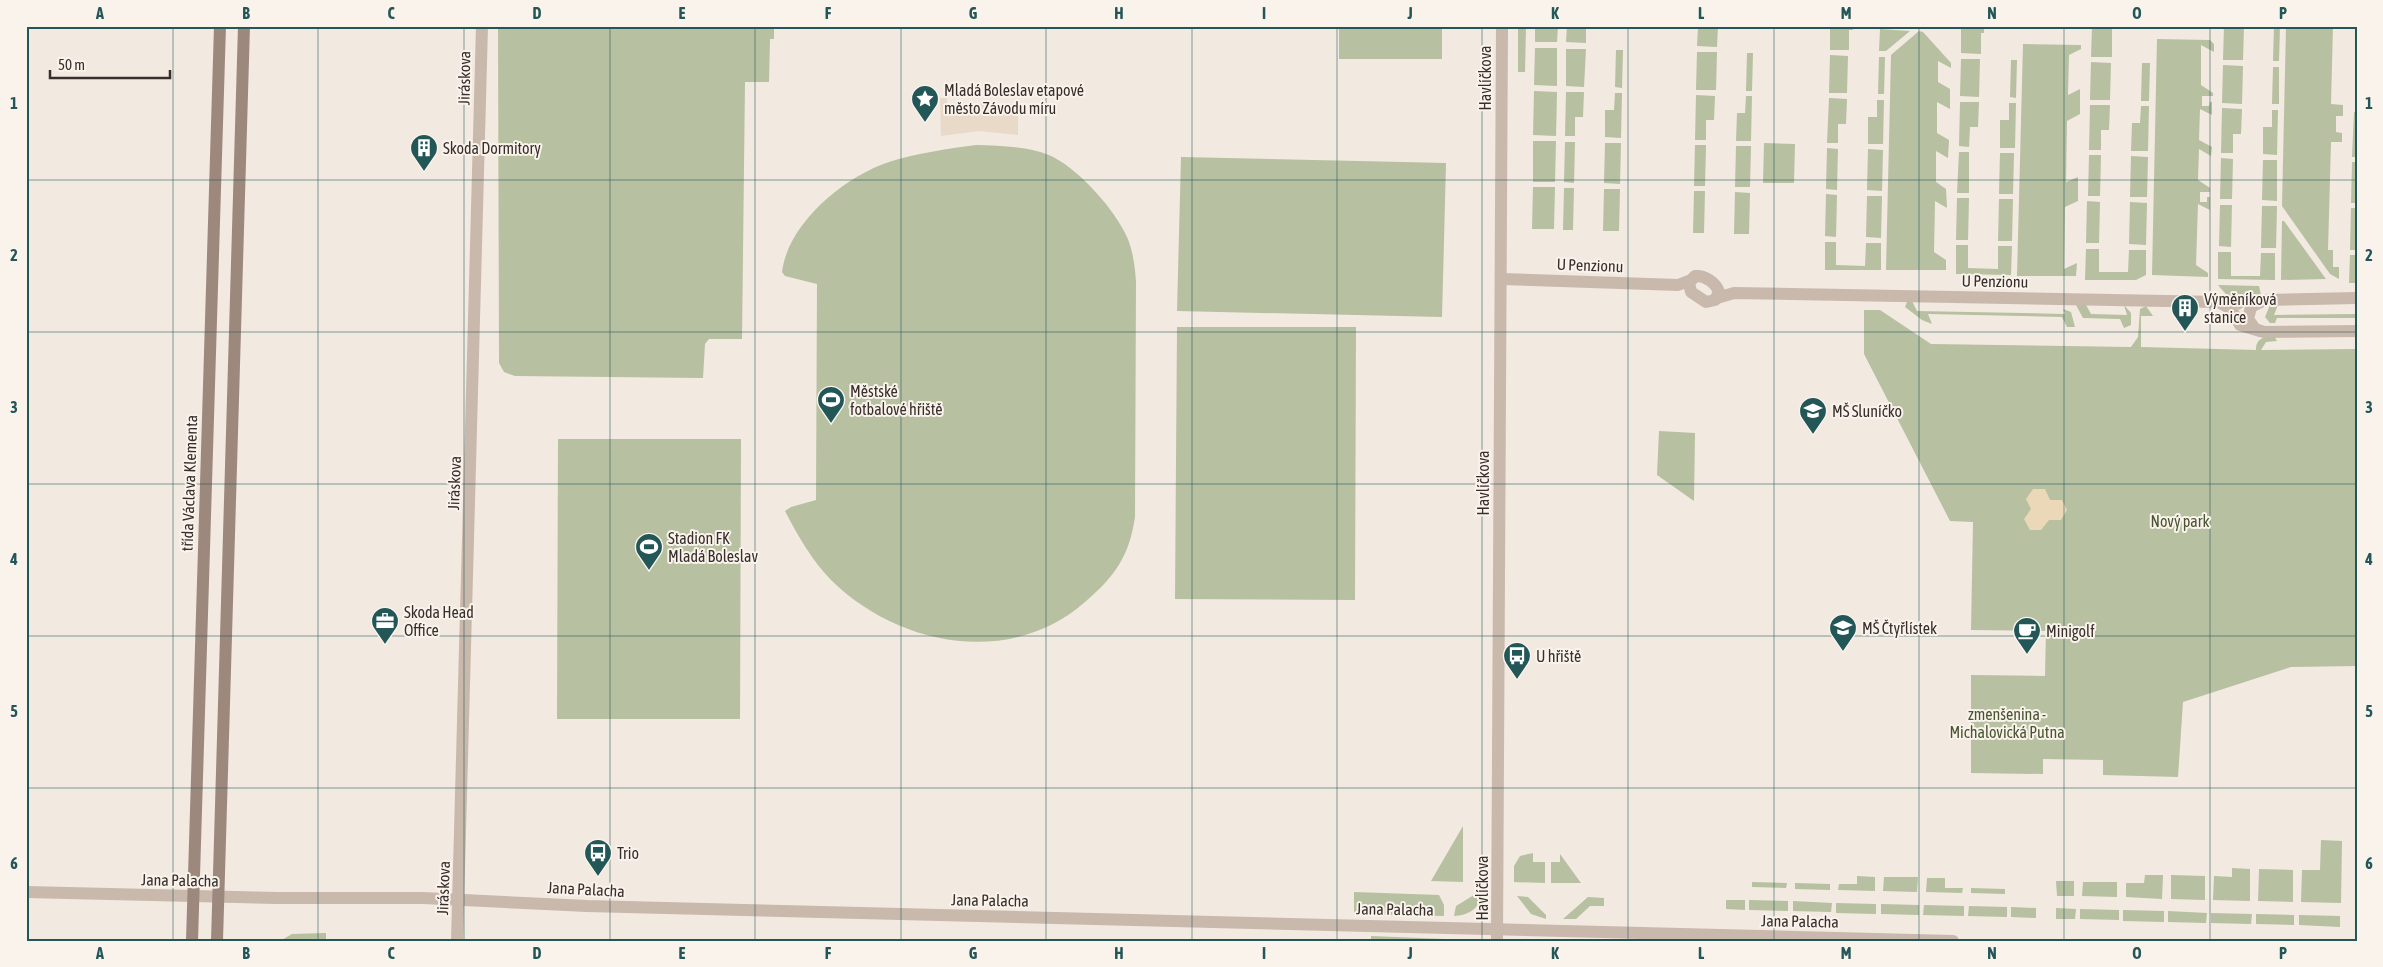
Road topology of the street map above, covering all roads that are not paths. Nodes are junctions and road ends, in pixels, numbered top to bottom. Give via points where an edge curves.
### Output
1 (220, 26) edge
2 (244, 26) edge
3 (482, 26) edge
4 (1502, 26) edge
5 (1501, 279) junction
6 (1691, 286) junction
7 (1717, 298) junction
8 (2357, 298) edge
9 (2260, 331) junction
10 (2357, 331) edge
11 (26, 892) edge
12 (194, 897) junction
13 (219, 897) junction
14 (459, 899) junction
15 (1498, 935) edge
16 (192, 941) edge
17 (217, 941) edge
18 (457, 941) edge
19 (1953, 941) edge

1 - 12 street, třída Václava Klementa
2 - 13 street
3 - 14 street, Jiráskova
4 - 5 street, Havlíčkova
5 - 6 street, U Penzionu
5 - 15 street, Havlíčkova
6 - 7 street via 1706,302
6 - 7 street via 1695,276 1704,277 1717,287
7 - 9 street, U Penzionu via 1734,292 2219,302 2232,309 2240,325
8 - 9 street via 2261,301 2251,307 2248,316 2252,327
9 - 10 street, U Penzionu
11 - 12 street, Jana Palacha
12 - 13 street, Jana Palacha
12 - 16 street, třída Václava Klementa
13 - 14 street, Jana Palacha
13 - 17 street
14 - 15 street, Jana Palacha via 587,906
14 - 18 street, Jiráskova
15 - 19 street, Jana Palacha

